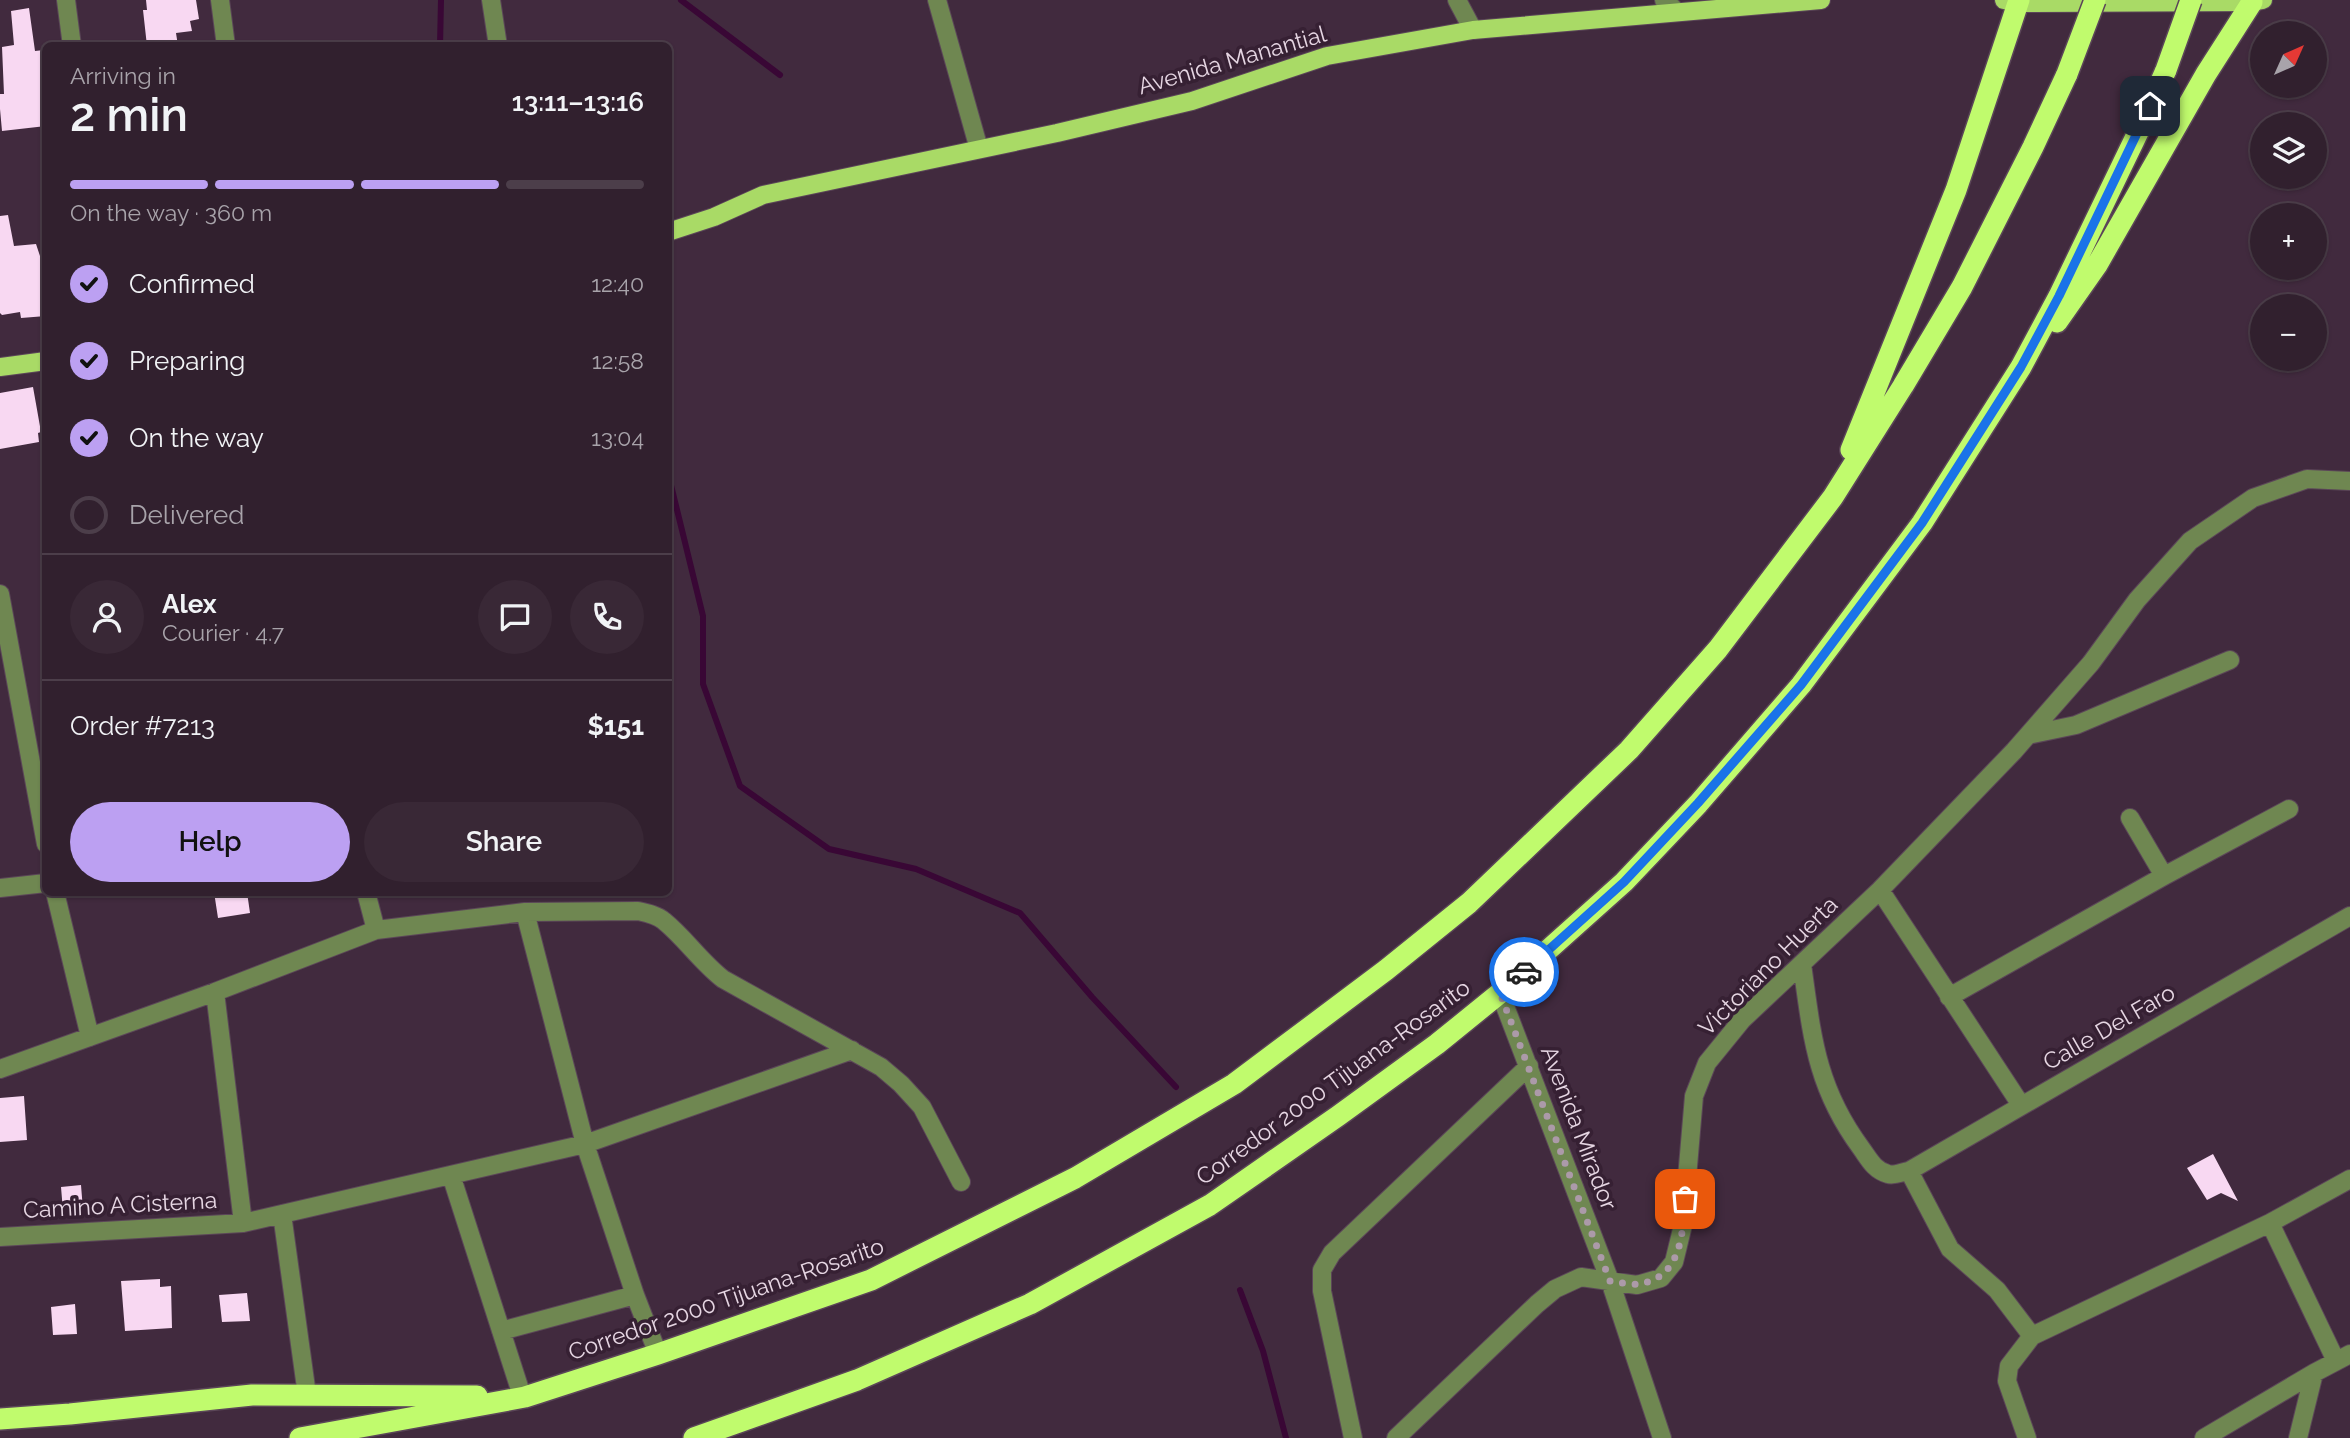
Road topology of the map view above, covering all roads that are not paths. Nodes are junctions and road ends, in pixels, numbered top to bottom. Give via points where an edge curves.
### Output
1 (66, 0) edge
2 (220, 0) edge
3 (491, 0) edge
4 (937, 0) edge
5 (1457, 0) edge
6 (1821, 0) edge
7 (2095, 0) edge
8 (2192, 0) edge
9 (2013, 1) edge
10 (2258, 1) edge
11 (1670, 6) edge
12 (1474, 30) junction
13 (71, 42) edge
14 (225, 42) edge
15 (497, 42) edge
16 (979, 149) junction
17 (672, 231) edge
18 (42, 362) edge
19 (0, 367) edge
20 (2021, 367) junction
21 (2350, 481) edge
22 (1833, 497) junction
23 (0, 594) edge
24 (2230, 660) dead end
25 (2028, 735) junction
26 (2289, 809) dead end
27 (2130, 818) dead end
28 (42, 822) edge
29 (2164, 876) junction
30 (42, 883) edge
31 (0, 888) edge
32 (1880, 890) junction
33 (56, 896) edge
34 (367, 896) edge
35 (525, 912) junction
36 (2350, 916) edge
37 (376, 930) junction
38 (1802, 964) junction
39 (215, 992) junction
40 (1500, 993) junction
41 (1950, 997) junction
42 (90, 1037) junction
43 (852, 1050) junction
44 (1529, 1066) junction
45 (0, 1069) edge
46 (2021, 1105) junction
47 (585, 1144) junction
48 (1909, 1171) junction
49 (451, 1175) junction
50 (2350, 1179) edge
51 (961, 1182) dead end
52 (282, 1214) junction
53 (243, 1223) junction
54 (2270, 1223) junction
55 (0, 1237) edge
56 (1610, 1281) junction
57 (635, 1295) junction
58 (501, 1331) junction
59 (2032, 1336) junction
60 (658, 1354) junction
61 (2343, 1357) edge
62 (2314, 1373) junction
63 (307, 1395) junction
64 (523, 1396) junction
65 (0, 1419) edge
66 (340, 1435) edge
67 (300, 1438) edge
68 (694, 1438) edge
69 (1353, 1438) edge
70 (1396, 1438) edge
71 (1662, 1438) edge
72 (2027, 1438) edge
73 (2204, 1438) edge
74 (2298, 1438) edge

1 - 13 street
2 - 14 street
3 - 15 street
4 - 16 street
5 - 12 street
6 - 11 main road, Avenida Manantial
7 - 22 highway, Corredor 2000 Tijuana-Rosarito, bridge via 2067,74 1962,287
8 - 20 highway, Corredor 2000 Tijuana-Rosarito, bridge via 2142,124
9 - 10 main road
9 - 22 highway via 1956,190
10 - 20 highway via 2206,74 2097,265
11 - 12 main road, Avenida Manantial
12 - 16 main road, Avenida Manantial via 1327,56 1192,101
16 - 17 main road, Avenida Manantial via 764,195
18 - 19 main road
20 - 40 highway, Corredor 2000 Tijuana-Rosarito via 1922,523 1801,685 1624,882
21 - 25 street, Victoriano Huerta via 2307,479 2253,498 2190,541
22 - 60 highway, Corredor 2000 Tijuana-Rosarito via 1718,649 1629,750 1469,903 1315,1025 1234,1084 1075,1178 871,1280
23 - 28 street
24 - 25 street via 2076,726
25 - 32 street, Victoriano Huerta
26 - 29 street
27 - 29 street
29 - 41 street
30 - 31 street
32 - 38 street, Victoriano Huerta
32 - 41 street
33 - 42 street
34 - 37 street
35 - 37 street
35 - 43 street via 650,914 723,979
35 - 47 street
36 - 46 street, Calle Del Faro
37 - 39 street
38 - 48 street, Calle Del Faro via 1814,1046 1824,1081 1847,1129 1875,1168 1891,1175
38 - 56 street, Victoriano Huerta via 1742,1020 1707,1063 1694,1096 1683,1225 1674,1262 1661,1278 1637,1285
39 - 42 street
39 - 53 street
40 - 44 street, Avenida Mirador
40 - 68 highway, Corredor 2000 Tijuana-Rosarito via 1437,1044 1210,1205 1030,1304 857,1380
41 - 46 street
42 - 45 street
43 - 47 street, Camino A Cisterna
43 - 51 street via 881,1067 922,1107
44 - 56 street, Avenida Mirador
44 - 69 street via 1332,1253 1322,1270 1322,1291
46 - 48 street, Calle Del Faro
47 - 49 street, Camino A Cisterna
47 - 57 street
48 - 59 street via 1950,1249 1997,1290
49 - 52 street, Camino A Cisterna
49 - 58 street
50 - 54 street
52 - 53 street, Camino A Cisterna
52 - 63 street
53 - 55 street, Camino A Cisterna
54 - 59 street
54 - 61 street
56 - 70 street, Victoriano Huerta via 1581,1277 1555,1289
56 - 71 street
57 - 58 street
57 - 60 street
58 - 64 street
59 - 72 street via 2010,1366 2007,1381
60 - 64 highway, Corredor 2000 Tijuana-Rosarito
61 - 62 street
62 - 73 street
62 - 74 street
63 - 64 highway
63 - 65 highway via 252,1395
64 - 66 highway, Corredor 2000 Tijuana-Rosarito
66 - 67 highway, Corredor 2000 Tijuana-Rosarito

